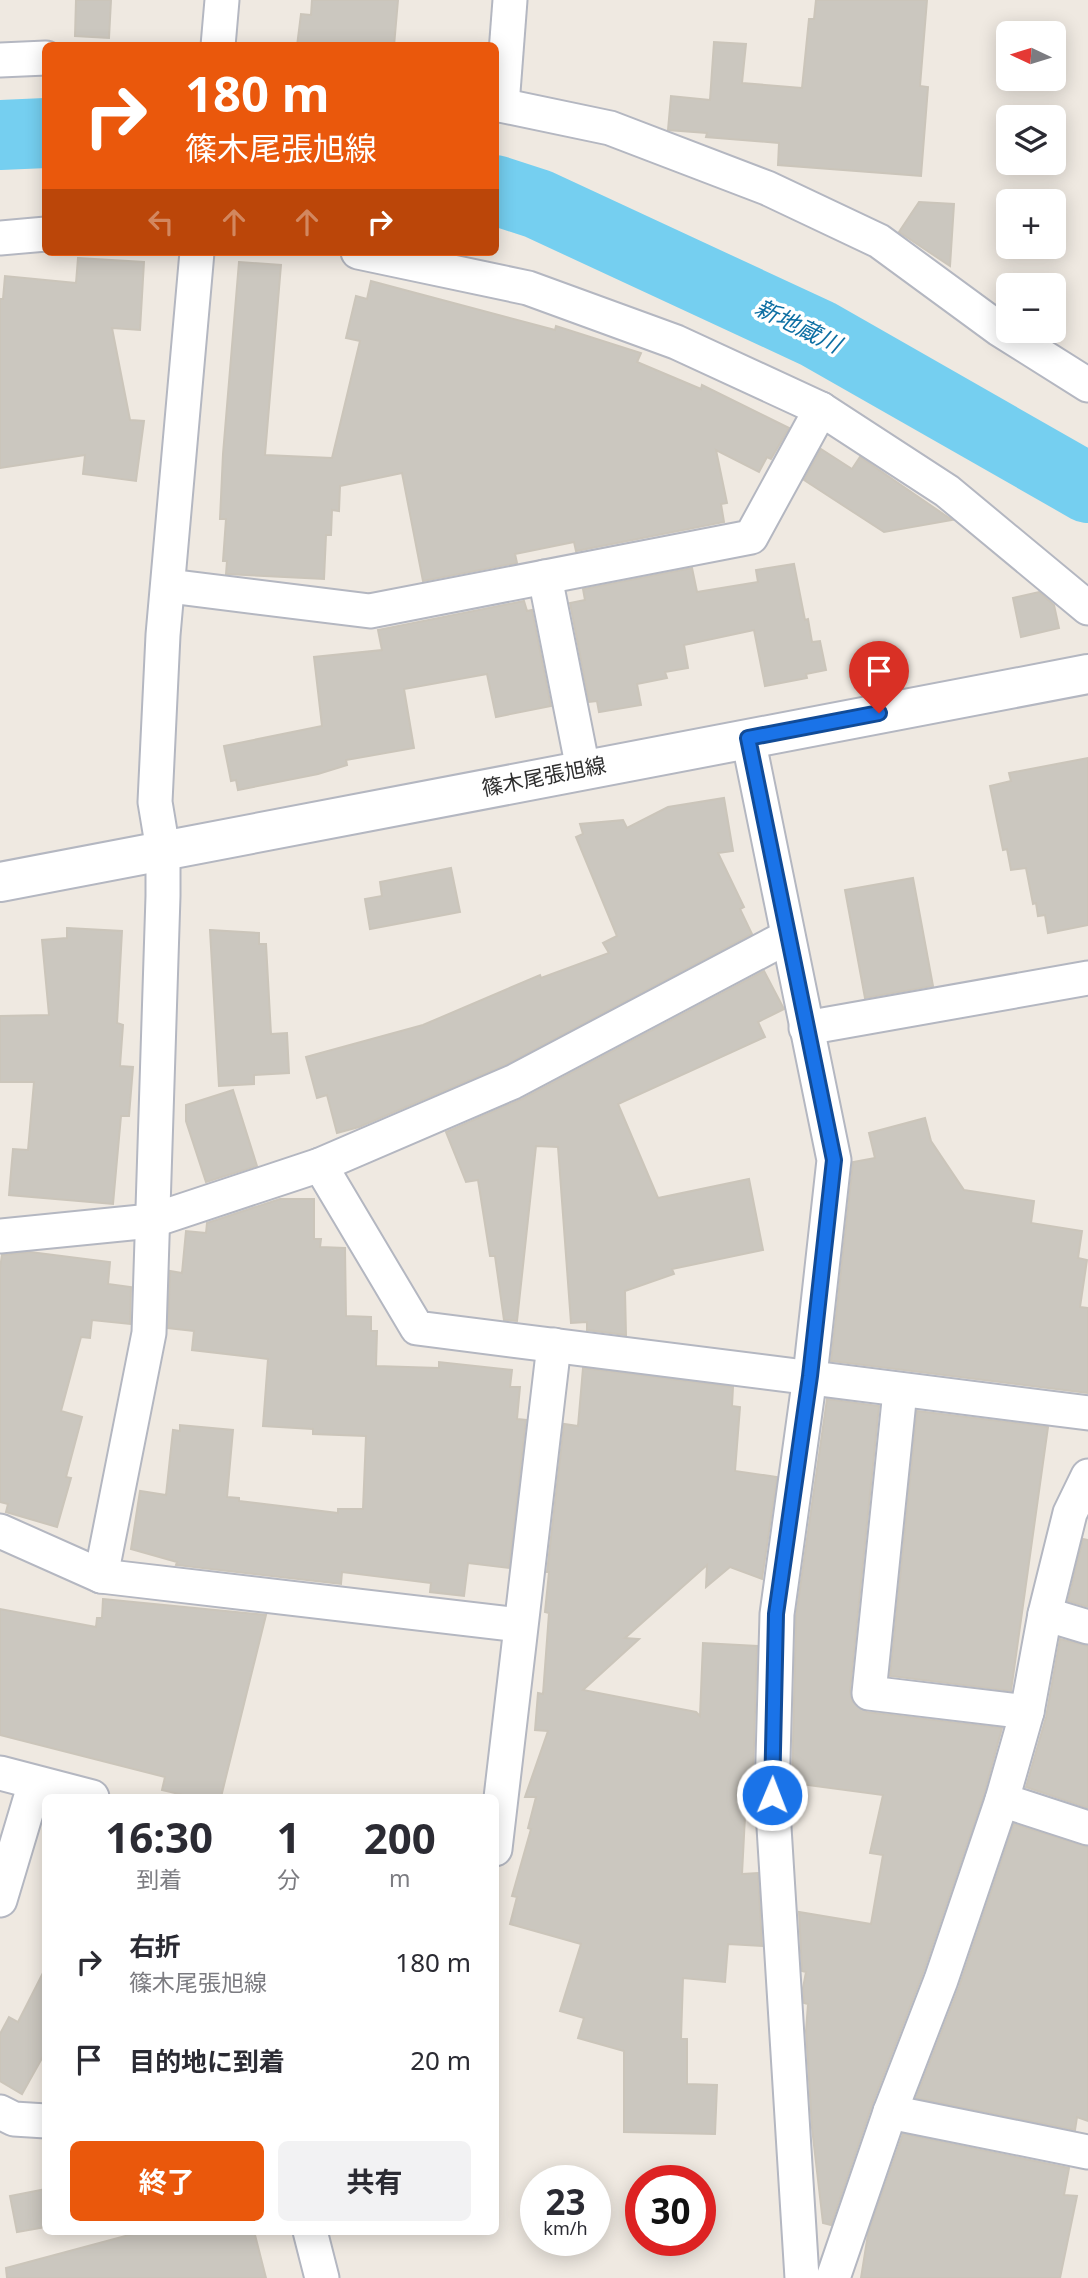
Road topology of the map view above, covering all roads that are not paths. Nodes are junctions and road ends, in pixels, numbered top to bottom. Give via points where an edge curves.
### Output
1 (222, 0) edge
2 (510, 0) edge
3 (218, 42) edge
4 (42, 58) edge
5 (0, 60) edge
6 (499, 104) edge
7 (42, 234) edge
8 (0, 238) edge
9 (197, 256) edge
10 (377, 256) edge
11 (1088, 385) edge
12 (821, 409) junction
13 (545, 577) junction
14 (169, 586) junction
15 (1088, 608) edge
16 (1088, 674) edge
17 (748, 738) junction
18 (583, 769) junction
19 (163, 850) junction
20 (0, 881) edge
21 (787, 937) junction
22 (1088, 978) edge
23 (806, 1028) junction
24 (320, 1165) junction
25 (151, 1221) junction
26 (0, 1236) edge
27 (554, 1345) junction
28 (810, 1376) junction
29 (900, 1391) junction
30 (1088, 1413) edge
31 (1088, 1476) edge
32 (0, 1531) edge
33 (101, 1576) junction
34 (1045, 1614) junction
35 (520, 1625) junction
36 (1088, 1627) edge
37 (1027, 1712) junction
38 (0, 1773) edge
39 (35, 1783) junction
40 (80, 1794) edge
41 (1002, 1800) junction
42 (499, 1813) edge
43 (1088, 1828) edge
44 (0, 1900) edge
45 (0, 2112) edge
46 (890, 2112) junction
47 (42, 2120) edge
48 (1088, 2152) edge
49 (311, 2235) edge
50 (322, 2278) edge
51 (802, 2278) edge
52 (833, 2278) edge

1 - 3 street
2 - 6 street
4 - 5 street
6 - 11 street via 610,128 767,188 854,229 879,241 999,329
7 - 8 street
9 - 14 street
10 - 12 street via 528,288 676,342
12 - 13 street via 751,537
12 - 15 street via 947,491
13 - 14 street via 370,611
13 - 18 street
14 - 19 street via 155,802
16 - 17 main road, 篠木尾張旭線
17 - 18 main road, 篠木尾張旭線
17 - 21 street
18 - 19 main road, 篠木尾張旭線
19 - 20 main road, 篠木尾張旭線
19 - 25 street
21 - 23 street
21 - 24 street via 513,1082
22 - 23 street
23 - 28 street via 834,1160
24 - 25 street
24 - 27 street via 417,1328
25 - 26 street
25 - 33 street via 149,1333
27 - 28 street
27 - 35 street
28 - 29 street
28 - 51 street via 776,1614 772,1795
29 - 30 street
29 - 37 street via 869,1693
31 - 34 street via 1070,1513
32 - 33 street
33 - 35 street
34 - 36 street
34 - 37 street
35 - 42 street
37 - 41 street
38 - 39 street
39 - 40 street
39 - 44 street
41 - 43 street
41 - 46 street
45 - 47 street via 14,2119
46 - 48 street
46 - 52 street
49 - 50 street

